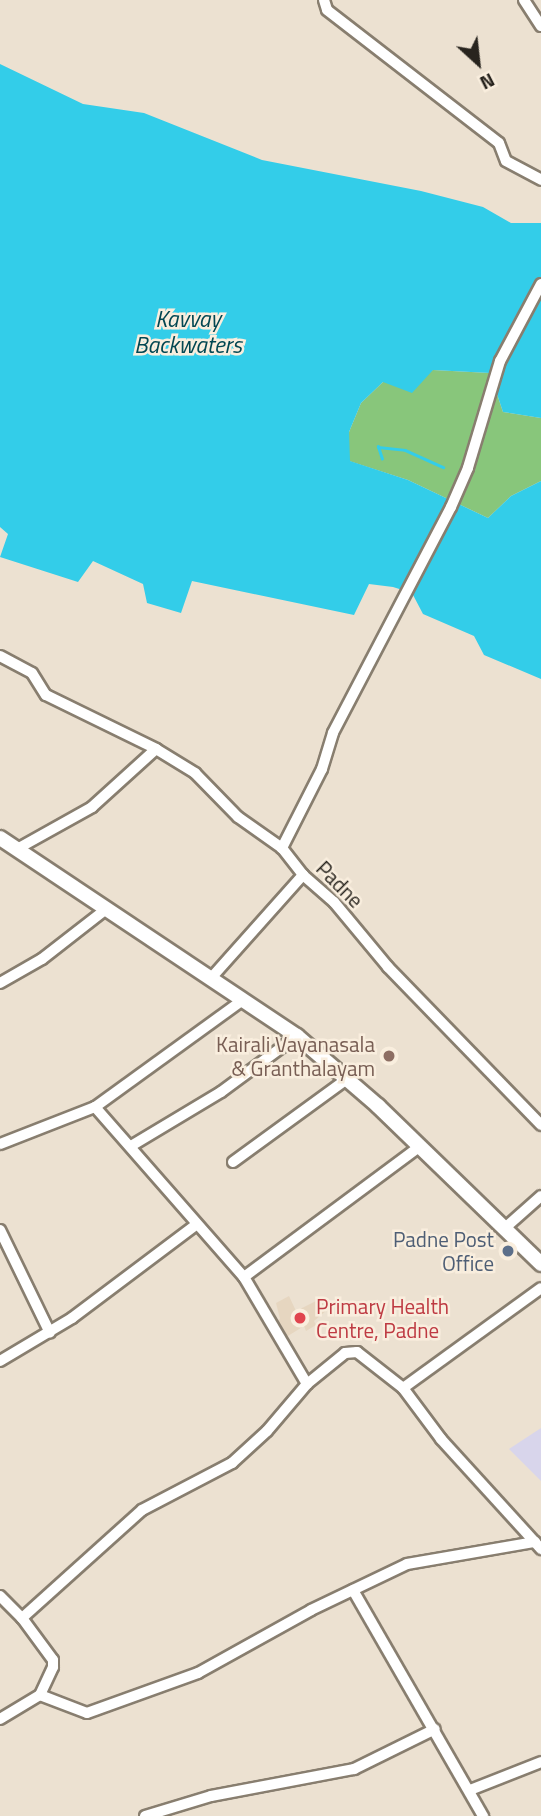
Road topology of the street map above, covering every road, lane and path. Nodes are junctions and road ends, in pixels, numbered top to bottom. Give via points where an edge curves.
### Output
1 (324, 0) edge
2 (524, 0) edge
3 (541, 26) edge
4 (541, 180) edge
5 (541, 284) edge
6 (0, 656) edge
7 (156, 749) junction
8 (7, 846) edge
9 (282, 848) junction
10 (303, 875) junction
11 (105, 910) junction
12 (212, 977) junction
13 (0, 983) edge
14 (243, 1000) junction
15 (297, 1036) junction
16 (347, 1079) junction
17 (95, 1107) junction
18 (541, 1125) edge
19 (0, 1144) edge
20 (131, 1146) junction
21 (419, 1147) junction
22 (233, 1162) dead end
23 (541, 1196) edge
24 (197, 1224) junction
25 (505, 1228) junction
26 (0, 1230) edge
27 (541, 1264) edge
28 (244, 1277) junction
29 (541, 1288) edge
30 (50, 1333) junction
31 (0, 1362) edge
32 (307, 1384) junction
33 (404, 1388) junction
34 (538, 1546) edge
35 (353, 1590) junction
36 (0, 1596) edge
37 (22, 1618) junction
38 (40, 1695) junction
39 (0, 1719) edge
40 (435, 1729) junction
41 (541, 1762) edge
42 (470, 1790) junction
43 (145, 1816) edge
44 (483, 1816) edge

1 - 4 street via 327,10 499,144 506,161
2 - 3 street
5 - 9 street via 500,361 468,468 392,627 333,733 322,769
6 - 7 street, Padne via 32,673 46,695
7 - 8 street via 92,807
7 - 9 street, Padne via 195,773 238,817
8 - 11 main road
9 - 10 street, Padne
10 - 12 street
10 - 18 street, Padne via 334,902 388,967
11 - 12 main road
11 - 13 street via 42,959
12 - 14 main road
14 - 15 main road
14 - 17 street
15 - 16 main road
15 - 20 street via 221,1092
16 - 21 main road
16 - 22 street
17 - 19 street
17 - 20 street
20 - 24 street
21 - 25 main road
21 - 28 street
23 - 25 street
24 - 28 street
24 - 30 street
25 - 27 main road
26 - 30 street
28 - 32 street
29 - 33 street
30 - 31 street
32 - 33 street via 345,1353 357,1352
32 - 37 street via 232,1463 142,1510
33 - 34 street via 441,1439
34 - 35 street via 407,1564
35 - 38 street via 198,1673 87,1713
35 - 40 street
36 - 37 street
37 - 38 street via 53,1660
38 - 39 street
40 - 42 street
40 - 43 street via 354,1769 211,1796
41 - 42 street
42 - 44 street

